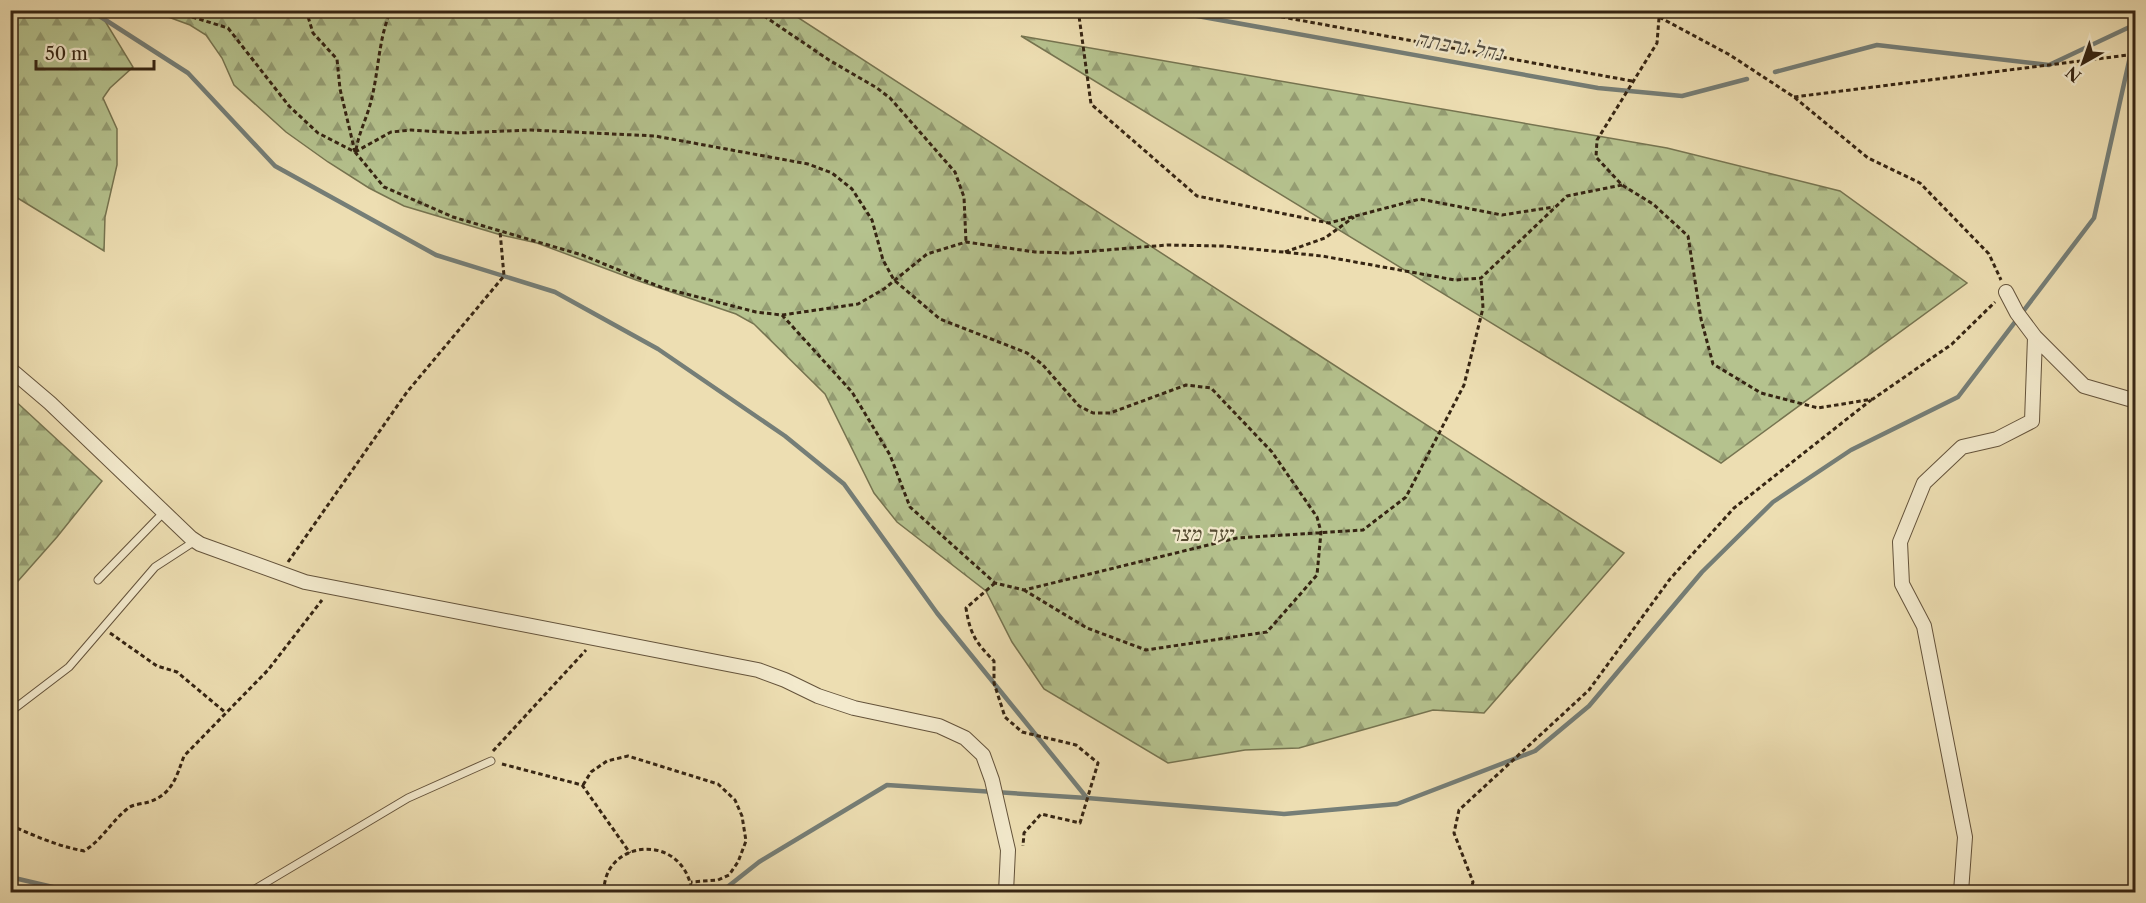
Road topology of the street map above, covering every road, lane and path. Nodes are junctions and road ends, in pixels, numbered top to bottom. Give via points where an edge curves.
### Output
1 (163, 10) edge
2 (306, 10) edge
3 (391, 10) edge
4 (750, 10) edge
5 (1081, 10) edge
6 (1245, 10) edge
7 (1646, 10) edge
8 (1659, 18) junction
9 (2136, 54) edge
10 (1633, 81) junction
11 (1794, 97) junction
12 (355, 152) junction
13 (1622, 185) junction
14 (1556, 207) junction
15 (1355, 216) junction
16 (500, 231) junction
17 (966, 242) junction
18 (1284, 252) junction
19 (1481, 278) junction
20 (894, 280) junction
21 (2006, 292) junction
22 (782, 315) junction
23 (2035, 337) junction
24 (10, 369) edge
25 (1873, 399) junction
26 (2136, 401) edge
27 (164, 513) junction
28 (1321, 532) junction
29 (195, 541) junction
30 (98, 580) dead end
31 (305, 582) junction
32 (995, 583) junction
33 (333, 587) junction
34 (1024, 590) junction
35 (104, 628) junction
36 (597, 638) junction
37 (10, 712) edge
38 (226, 713) junction
39 (491, 761) junction
40 (582, 785) junction
41 (10, 825) edge
42 (1023, 852) dead end
43 (630, 853) junction
44 (691, 882) junction
45 (250, 892) edge
46 (604, 892) edge
47 (692, 892) edge
48 (1006, 892) edge
49 (1470, 892) edge
50 (1961, 892) edge

1 - 12 path via 228,28 289,106 318,133
2 - 12 path via 313,33 337,59
3 - 12 path via 382,35 371,102
4 - 17 path via 890,98 954,172 964,197
5 - 15 path via 1091,104 1197,196 1329,223
6 - 10 path
7 - 8 path
8 - 10 path via 1657,43
8 - 11 path via 1730,55
9 - 11 path
10 - 13 path via 1597,140 1596,157
11 - 21 path via 1868,158 1920,183 1989,254
12 - 16 path via 384,187 453,217
12 - 20 path via 391,132 531,130 655,136 808,164 832,173 852,189 872,220 883,260
13 - 14 path via 1567,196
13 - 25 path via 1653,204 1688,236 1701,320 1713,364 1761,393 1818,408
14 - 15 path via 1502,215 1420,199
14 - 19 path
15 - 18 path via 1325,238
16 - 22 path via 582,255 663,288
16 - 31 path via 504,276 407,392 288,561
17 - 18 path via 1035,252 1167,245
17 - 20 path via 927,254
18 - 19 path via 1455,279
19 - 28 path via 1483,308 1464,385 1406,497 1363,530
20 - 22 path via 858,304
20 - 28 path via 940,319 1027,353 1042,364 1078,406 1093,413 1110,413 1186,385 1211,388 1272,452 1317,517
21 - 23 street
21 - 25 path via 1952,344
22 - 32 path via 852,392 890,455 910,507
23 - 26 street via 2084,386
23 - 50 street via 2032,421 1997,439 1962,447 1924,483 1900,542 1902,584 1924,626 1965,837
24 - 27 street
25 - 49 path via 1734,508 1670,579 1589,690 1459,810 1454,833 1473,882
27 - 29 street
27 - 30 lane
28 - 34 path via 1237,538
28 - 34 path via 1317,575 1267,632 1146,650 1087,628
29 - 31 street
29 - 35 lane via 155,567
31 - 33 street
32 - 34 path
32 - 42 path via 966,608 969,628 994,661 994,683 1005,717 1022,732 1076,746 1098,763 1080,823 1041,814 1024,833
33 - 36 street
33 - 38 path via 268,670
35 - 37 lane via 69,667
35 - 38 path via 157,666 177,672
36 - 39 path via 494,749
36 - 48 street via 758,670 854,708 939,726 965,738 982,755 992,780 1008,850
38 - 41 path via 184,756 166,794 129,806 96,844 84,851 43,840
39 - 40 path
39 - 45 lane via 408,798
40 - 43 path
40 - 44 path via 591,771 607,761 628,756 718,784 735,800 746,841 729,875
43 - 44 path via 646,849 669,855 679,862
43 - 46 path via 607,875
44 - 47 path

